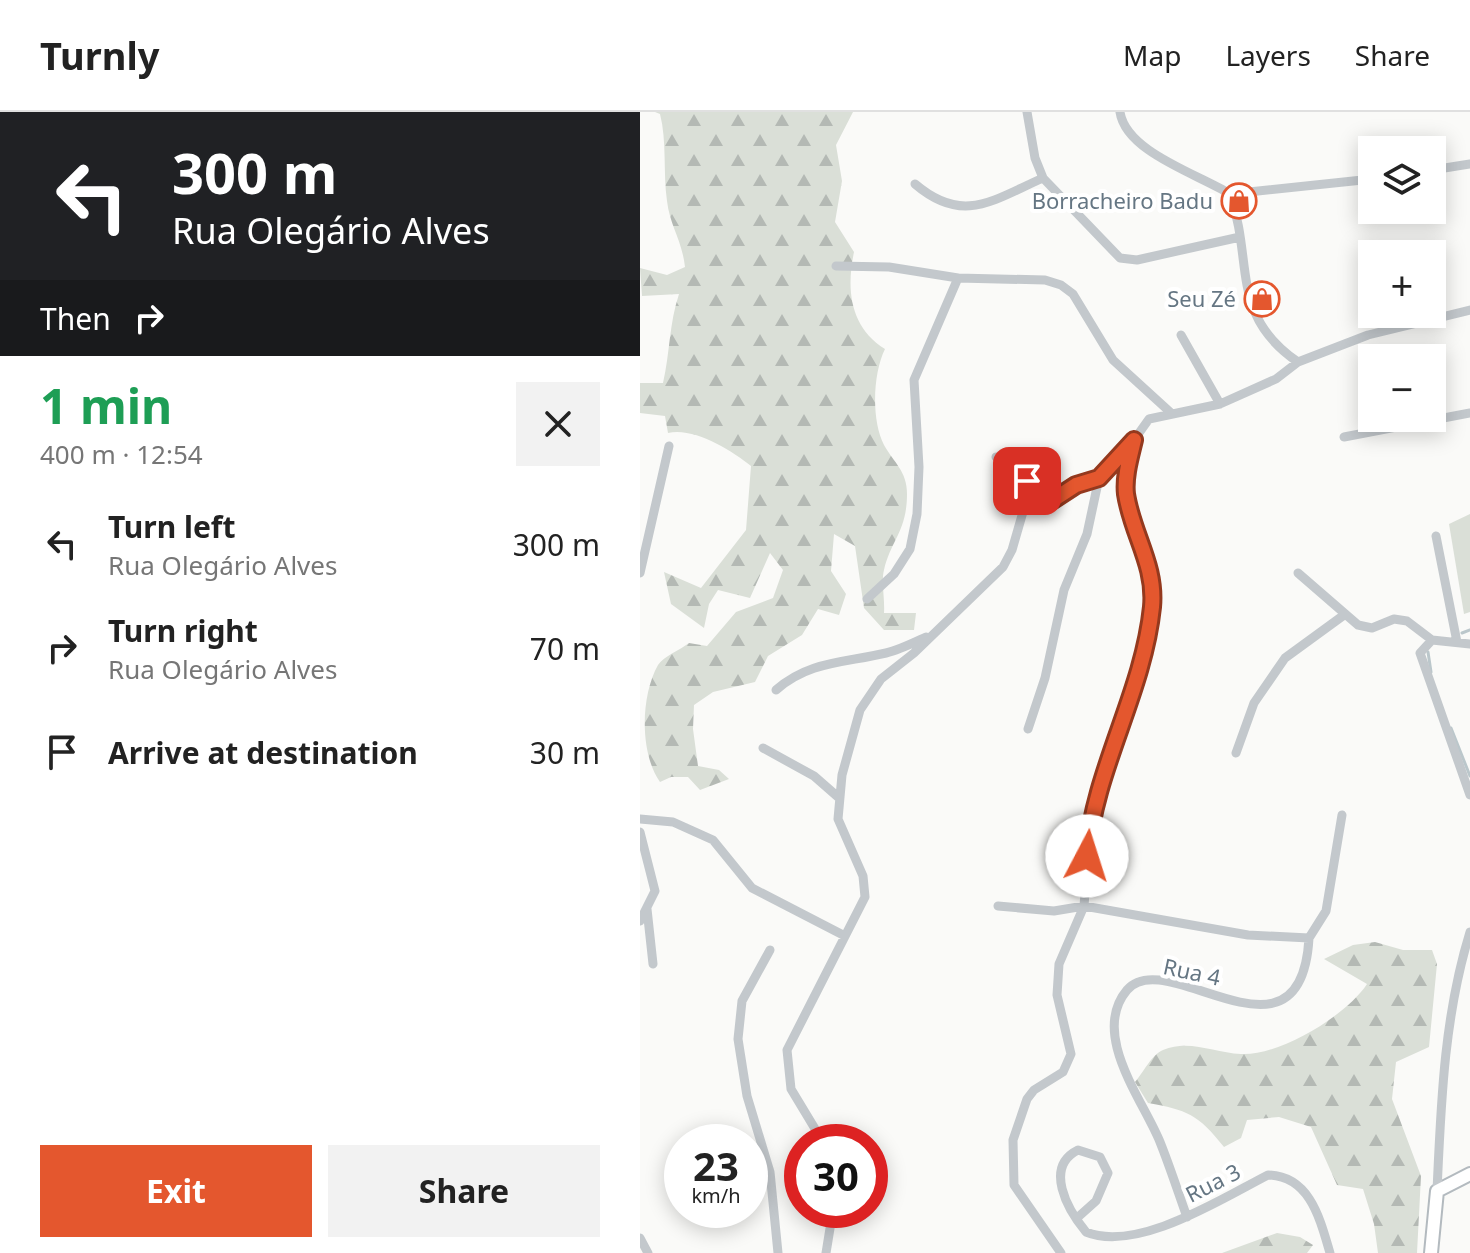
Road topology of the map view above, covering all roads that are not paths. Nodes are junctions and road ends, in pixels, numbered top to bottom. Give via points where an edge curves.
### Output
1 (1027, 112) edge
2 (1120, 112) edge
3 (1470, 164) edge
4 (1446, 168) edge
5 (1043, 178) junction
6 (1358, 180) edge
7 (915, 184) dead end
8 (1230, 194) junction
9 (1240, 237) junction
10 (836, 266) dead end
11 (958, 278) junction
12 (1470, 310) edge
13 (1181, 335) dead end
14 (1298, 362) junction
15 (1220, 404) junction
16 (1170, 412) junction
17 (1470, 413) edge
18 (1344, 437) dead end
19 (1134, 440) junction
20 (669, 446) dead end
21 (996, 457) dead end
22 (1099, 478) junction
23 (1027, 498) junction
24 (1436, 536) dead end
25 (640, 573) edge
26 (1298, 573) dead end
27 (867, 599) dead end
28 (1344, 615) junction
29 (929, 636) junction
30 (1432, 640) junction
31 (1457, 642) junction
32 (1470, 644) edge
33 (776, 690) dead end
34 (1028, 729) dead end
35 (763, 748) dead end
36 (1236, 753) dead end
37 (1470, 795) edge
38 (838, 797) junction
39 (1342, 815) dead end
40 (640, 819) edge
41 (640, 832) edge
42 (998, 906) dead end
43 (1084, 906) junction
44 (647, 909) junction
45 (640, 921) edge
46 (1470, 932) edge
47 (845, 936) junction
48 (1309, 938) junction
49 (770, 950) dead end
50 (653, 964) dead end
51 (812, 1124) edge
52 (1470, 1174) edge
53 (1437, 1191) junction
54 (1187, 1217) junction
55 (1077, 1218) junction
56 (830, 1228) edge
57 (640, 1238) edge
58 (648, 1253) edge
59 (778, 1253) edge
60 (826, 1253) edge
61 (1061, 1253) edge
62 (1330, 1253) edge
63 (1431, 1253) edge

1 - 5 street
2 - 8 street via 1125,130 1138,143
3 - 4 street
5 - 7 street via 971,208 943,203
5 - 9 street via 1120,258 1129,261
6 - 8 street
8 - 9 street
9 - 14 street via 1253,314 1275,347
10 - 11 street via 889,267
11 - 16 street via 1061,285 1073,294 1113,360
11 - 27 street via 914,380 919,438 917,514 910,549 894,574
12 - 14 street via 1368,335
13 - 15 street
14 - 15 street via 1276,379
15 - 16 street
16 - 19 street via 1149,419
17 - 18 street
19 - 22 street
19 - 43 street via 1127,497 1153,579 1152,605 1137,685 1093,809
20 - 25 street
21 - 23 street via 1025,462
22 - 23 street via 1053,500
22 - 34 street
23 - 29 street via 1003,567
24 - 31 street
26 - 28 street
28 - 30 street via 1366,628 1394,619 1407,621
28 - 36 street via 1285,658 1254,703
29 - 33 street via 889,652 812,667
29 - 38 street via 881,679 860,710
30 - 31 street
30 - 37 street via 1420,653
31 - 32 street
35 - 38 street via 814,776
38 - 47 street via 838,819 866,884
39 - 48 street via 1326,911
40 - 47 street via 686,826 713,840 752,888
41 - 44 street via 655,891
42 - 43 street via 1054,911
43 - 48 street via 1248,935
43 - 61 street via 1059,964 1057,995 1071,1054 1068,1064 1027,1099 1013,1140 1014,1185
44 - 45 street
44 - 50 street
46 - 53 street via 1451,1004
47 - 51 street via 787,1050 791,1089
48 - 54 street, Rua 4 via 1304,972 1277,1003 1256,1005 1142,981 1129,987 1118,1003 1114,1020 1121,1064 1159,1139
49 - 59 street via 738,1016 738,1039 747,1096 770,1172
52 - 53 street
53 - 63 street
54 - 55 street, Rua 3 via 1121,1240 1086,1232
54 - 62 street, Rua 3 via 1268,1175 1281,1175 1309,1198
55 - 55 street via 1096,1201 1108,1173 1100,1157 1078,1150 1067,1156 1059,1175
56 - 60 street
57 - 58 street

